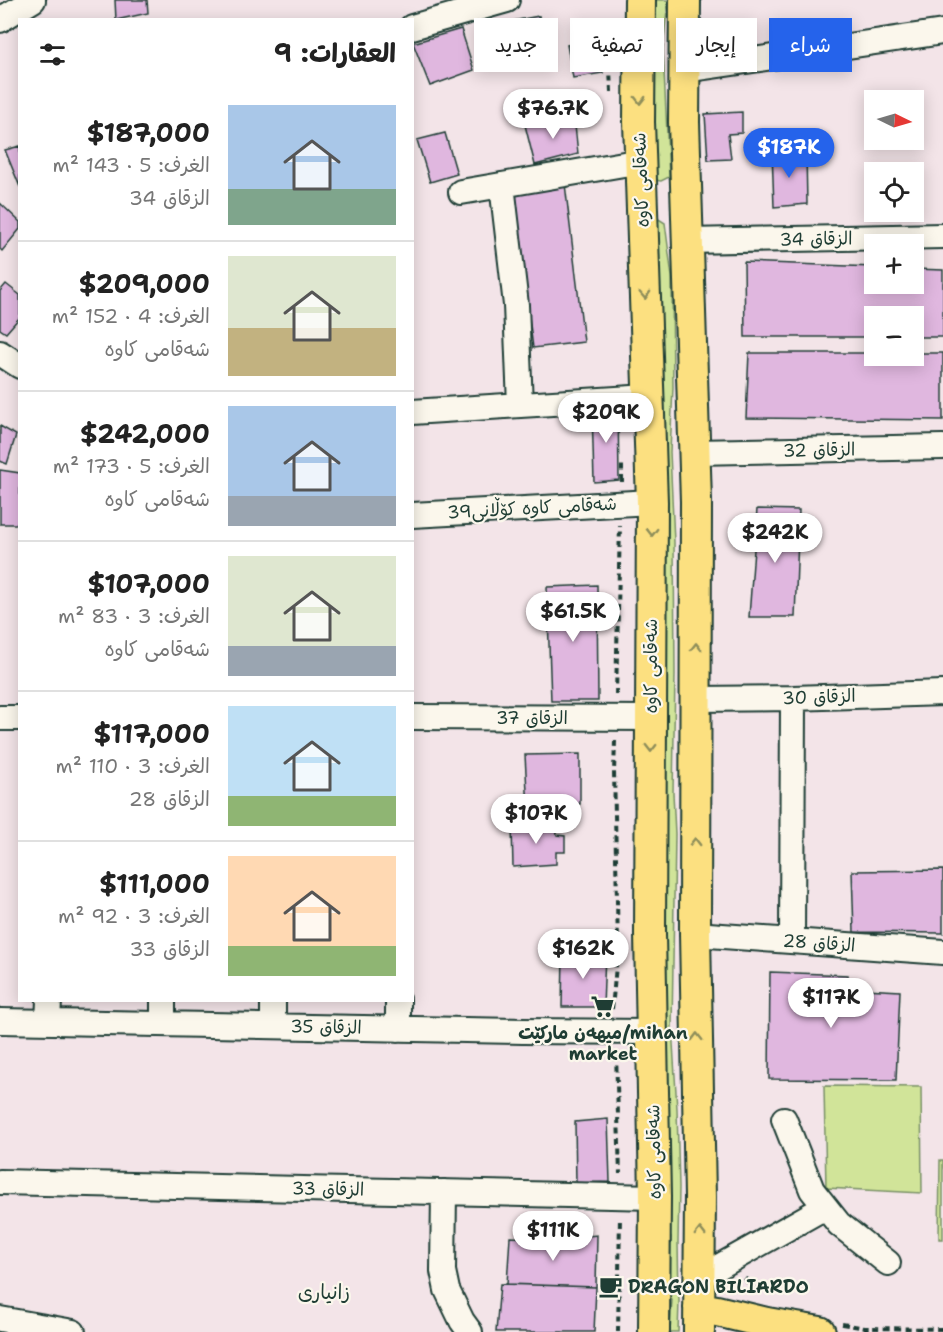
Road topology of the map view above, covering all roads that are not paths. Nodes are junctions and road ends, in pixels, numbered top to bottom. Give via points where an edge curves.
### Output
1 (33, 0) edge
2 (507, 0) edge
3 (640, 0) edge
4 (685, 0) edge
5 (685, 18) edge
6 (0, 20) edge
7 (414, 26) edge
8 (943, 32) edge
9 (757, 59) edge
10 (685, 72) edge
11 (641, 161) junction
12 (502, 185) junction
13 (461, 192) dead end
14 (687, 207) junction
15 (642, 210) junction
16 (943, 236) edge
17 (688, 241) junction
18 (0, 353) edge
19 (18, 365) edge
20 (648, 397) junction
21 (520, 405) junction
22 (414, 412) edge
23 (943, 447) edge
24 (694, 452) junction
25 (652, 502) junction
26 (414, 515) edge
27 (943, 693) edge
28 (793, 698) junction
29 (696, 699) junction
30 (414, 717) edge
31 (0, 718) edge
32 (18, 718) edge
33 (651, 718) junction
34 (695, 934) junction
35 (792, 941) junction
36 (943, 952) edge
37 (163, 1002) edge
38 (273, 1002) edge
39 (398, 1002) edge
40 (49, 1012) edge
41 (0, 1021) edge
42 (163, 1024) junction
43 (273, 1026) junction
44 (398, 1029) junction
45 (652, 1032) junction
46 (784, 1119) dead end
47 (0, 1182) edge
48 (444, 1192) junction
49 (655, 1197) junction
50 (825, 1207) junction
51 (888, 1263) dead end
52 (699, 1278) junction
53 (0, 1319) edge
54 (699, 1320) edge
55 (73, 1332) edge
56 (470, 1332) edge
57 (654, 1332) edge
58 (820, 1332) edge

1 - 6 street
2 - 7 street
3 -> 11 main road, شەقامی کاوە
4 - 5 main road
8 - 9 street
10 - 14 main road
11 - 12 street
11 - 15 main road, شەقامی کاوە
12 - 13 street
12 - 21 street via 516,305
14 - 15 main road
14 - 17 main road
15 -> 20 main road, شەقامی کاوە
16 - 17 street, الزقاق 34
17 - 24 main road
18 - 19 street
20 - 21 street
20 - 25 main road, شەقامی کاوە
21 - 22 street
23 - 24 street, الزقاق 32
29 -> 24 main road
25 - 26 street, شەقامی کاوە کۆڵانی39
25 -> 33 main road, شەقامی کاوە
27 - 28 street, الزقاق 30
28 - 29 street, الزقاق 30
28 - 35 street
34 -> 29 main road
30 - 33 street, الزقاق 37
31 - 32 street
33 -> 45 main road, شەقامی کاوە
34 - 35 street, الزقاق 28
52 -> 34 main road
35 - 36 street, الزقاق 28
37 - 42 street
38 - 43 street
39 - 44 street
40 - 41 street, الزقاق 35
40 - 42 street, الزقاق 35
42 - 43 street, الزقاق 35
43 - 44 street, الزقاق 35
44 - 45 street, الزقاق 35
45 - 49 main road, شەقامی کاوە
46 - 50 street via 812,1190
47 - 48 street, الزقاق 33
48 - 49 street, الزقاق 33
48 - 56 street via 443,1271 447,1290
49 - 57 main road, شەقامی کاوە
50 - 51 street via 839,1224
50 - 52 street
52 - 54 main road
53 - 55 street
54 - 58 main road via 717,1311

